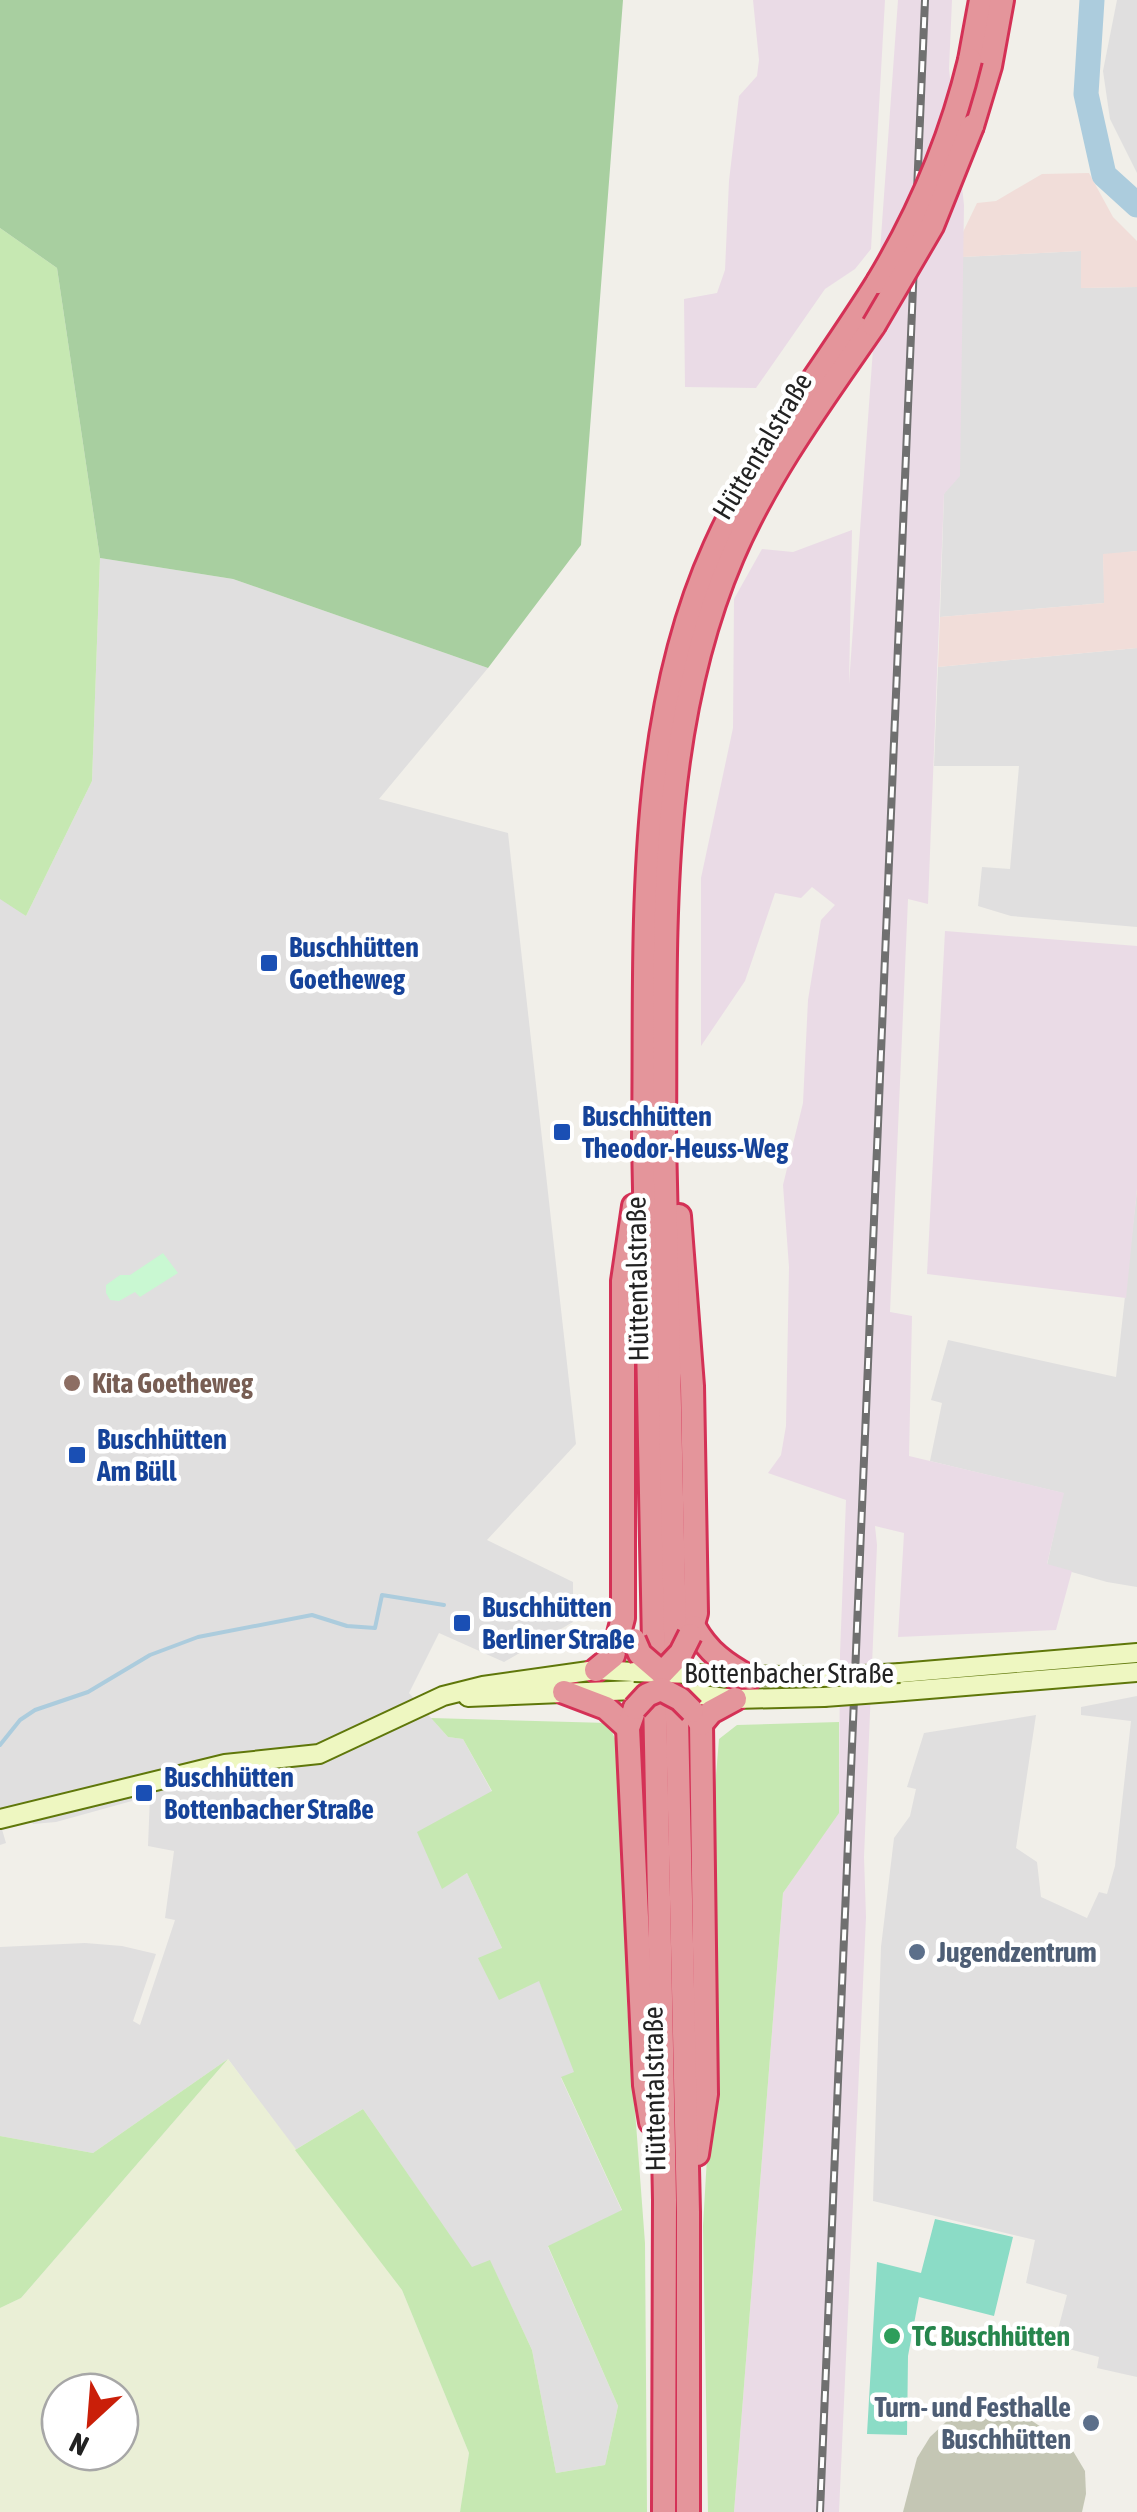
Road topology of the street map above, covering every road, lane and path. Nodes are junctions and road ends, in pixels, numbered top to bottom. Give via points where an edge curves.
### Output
1 (982, 0) edge
2 (1002, 0) edge
3 (654, 1139) junction
4 (623, 1618) junction
5 (692, 1631) junction
6 (1137, 1654) edge
7 (596, 1670) junction
8 (1137, 1672) edge
9 (750, 1678) junction
10 (663, 1689) junction
11 (564, 1692) junction
12 (442, 1696) junction
13 (735, 1699) joint
14 (0, 1819) edge
15 (665, 2200) junction
16 (688, 2212) junction
17 (664, 2512) edge
18 (688, 2512) edge

1 - 3 highway, Hüttentalstraße, bridge via 954,122 914,217 736,503 682,638 655,790 646,969
2 - 3 highway, Hüttentalstraße, bridge via 972,126 932,226 753,513 701,642 674,793
3 - 4 highway via 622,1281
3 - 5 highway via 678,1210 688,1316
3 - 15 highway, Hüttentalstraße
3 - 16 highway, Hüttentalstraße
4 - 7 highway via 613,1656
4 - 10 highway, bridge
5 - 9 highway
5 - 10 highway, bridge
6 - 9 street, Bottenbacher Straße, bridge
7 - 10 street, Bottenbacher Straße
7 - 12 street, Bottenbacher Straße
8 - 13 street, Bottenbacher Straße, bridge
9 - 10 street, Bottenbacher Straße
10 - 11 street, Bottenbacher Straße
10 - 11 highway via 606,1708
10 - 13 highway via 712,1712
10 - 15 highway via 645,2085
10 - 16 highway via 706,2094
11 - 12 street, Bottenbacher Straße
12 - 14 street, Bottenbacher Straße via 319,1754 225,1764
15 - 17 highway, Hüttentalstraße
16 - 18 highway, Hüttentalstraße

